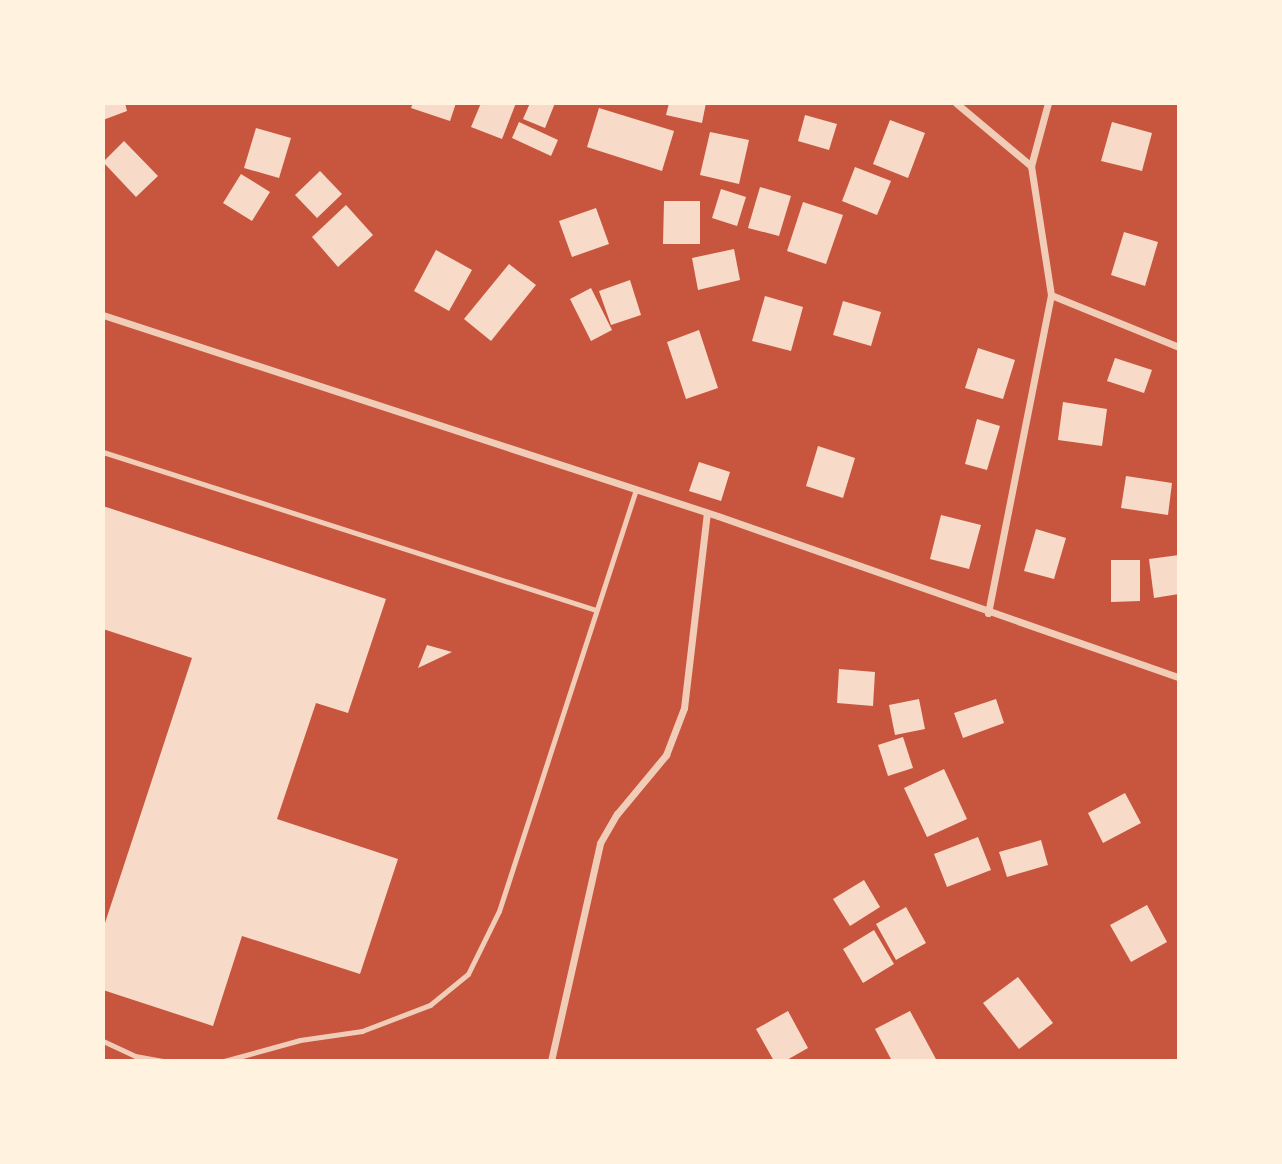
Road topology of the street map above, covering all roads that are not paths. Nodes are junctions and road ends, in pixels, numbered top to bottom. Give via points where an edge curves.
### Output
1 (956, 103) edge
2 (1048, 103) edge
3 (1031, 166) junction
4 (1051, 295) junction
5 (103, 315) edge
6 (1179, 347) edge
7 (103, 452) edge
8 (636, 490) junction
9 (707, 513) junction
10 (597, 610) junction
11 (988, 612) junction
12 (1179, 677) edge
13 (103, 1041) edge
14 (163, 1061) edge
15 (224, 1061) edge
16 (551, 1061) edge

1 - 3 street
2 - 3 street
3 - 4 street
4 - 6 street
4 - 11 street
5 - 8 street
7 - 10 lane
8 - 9 street
8 - 10 lane
9 - 11 street
9 - 16 street via 684,708 666,755 617,814 600,843
10 - 15 lane via 499,911 468,974 430,1005 362,1031 300,1040
11 - 12 street
13 - 14 lane via 135,1056

